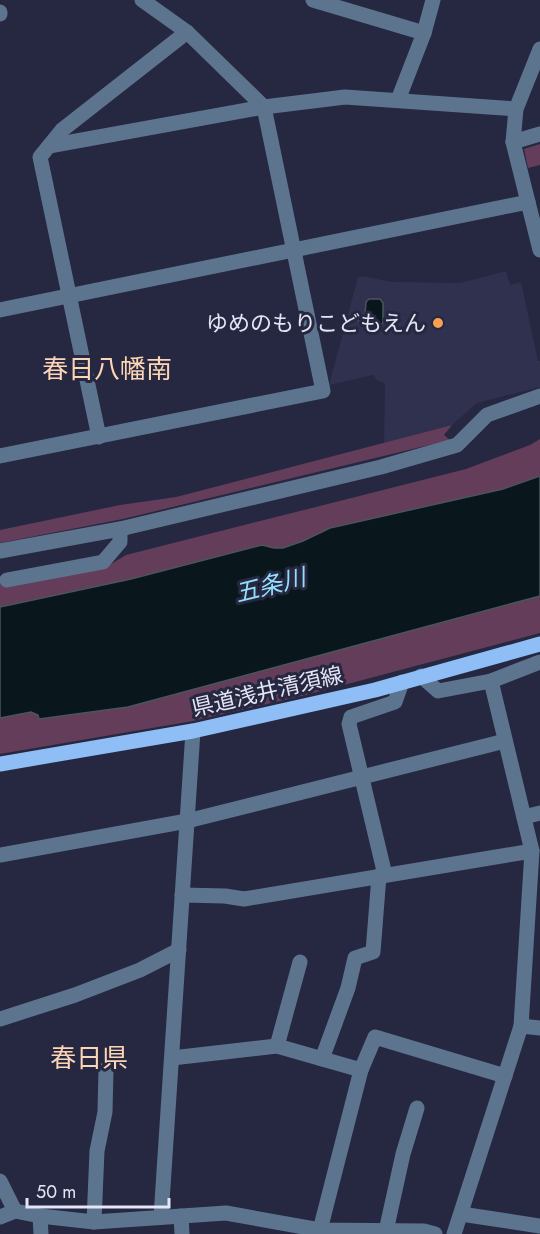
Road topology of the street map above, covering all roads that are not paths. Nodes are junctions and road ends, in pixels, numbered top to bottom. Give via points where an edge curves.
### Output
1 (142, 0) edge
2 (313, 0) edge
3 (433, 0) edge
4 (187, 32) junction
5 (424, 33) junction
6 (540, 49) edge
7 (398, 100) junction
8 (264, 107) junction
9 (516, 109) junction
10 (540, 134) edge
11 (513, 142) junction
12 (49, 146) junction
13 (528, 202) junction
14 (294, 250) junction
15 (540, 250) edge
16 (69, 296) junction
17 (0, 310) edge
18 (540, 396) edge
19 (99, 437) junction
20 (0, 456) edge
21 (120, 529) junction
22 (0, 551) edge
23 (7, 580) dead end
24 (540, 644) edge
25 (540, 662) edge
26 (421, 676) junction
27 (491, 681) junction
28 (402, 682) junction
29 (193, 731) junction
30 (505, 741) junction
31 (0, 764) edge
32 (362, 777) junction
33 (540, 813) edge
34 (524, 817) junction
35 (187, 821) junction
36 (532, 851) junction
37 (0, 855) edge
38 (382, 876) junction
39 (182, 895) junction
40 (179, 950) junction
41 (300, 962) dead end
42 (0, 1019) edge
43 (520, 1026) junction
44 (540, 1028) edge
45 (277, 1046) junction
46 (172, 1058) junction
47 (322, 1059) junction
48 (106, 1069) dead end
49 (361, 1070) junction
50 (505, 1076) junction
51 (417, 1108) dead end
52 (0, 1181) edge
53 (15, 1211) junction
54 (461, 1214) junction
55 (40, 1216) junction
56 (181, 1216) junction
57 (0, 1217) edge
58 (161, 1217) junction
59 (94, 1222) junction
60 (540, 1226) edge
61 (296, 1230) edge
62 (320, 1230) junction
63 (386, 1231) junction
64 (41, 1234) edge
65 (183, 1234) edge
66 (435, 1234) edge
67 (454, 1234) edge

1 - 4 street
2 - 5 street
3 - 5 street
4 - 8 street
4 - 12 street via 62,130
5 - 7 street
6 - 9 street
7 - 8 street via 345,97
7 - 9 street
8 - 12 street
8 - 14 street
9 - 11 street
10 - 11 street
11 - 13 street
12 - 16 street via 40,157
13 - 14 street
13 - 15 street
14 - 16 street
14 - 19 street via 323,391
16 - 17 street
16 - 19 street
18 - 21 street via 487,415 457,445
19 - 20 street
21 - 22 street
21 - 23 street via 120,542 103,562
24 - 26 main road, 県道浅井清須線
25 - 27 street
26 - 27 street via 438,691
26 - 28 main road, 県道浅井清須線
27 - 30 street
28 - 29 main road, 県道浅井清須線
28 - 32 street via 395,702 351,717 349,724
29 - 31 main road, 県道浅井清須線
29 - 35 street
30 - 32 street
30 - 34 street
32 - 35 street
32 - 38 street
33 - 34 street
34 - 36 street
35 - 37 street
35 - 39 street
36 - 38 street
36 - 43 street
38 - 39 street via 244,899
38 - 47 street via 373,952 355,958
39 - 40 street
40 - 42 street via 129,975
40 - 46 street
41 - 45 street
43 - 44 street
43 - 50 street
45 - 46 street
45 - 47 street
46 - 58 street
47 - 49 street
48 - 59 street
49 - 50 street via 375,1037
49 - 62 street
50 - 54 street
51 - 63 street
52 - 53 street
53 - 55 street
53 - 57 street
54 - 60 street
54 - 67 street
55 - 59 street
55 - 64 street
56 - 58 street
56 - 61 street via 226,1213
56 - 65 street
58 - 59 street
61 - 62 street
62 - 63 street
63 - 66 street

